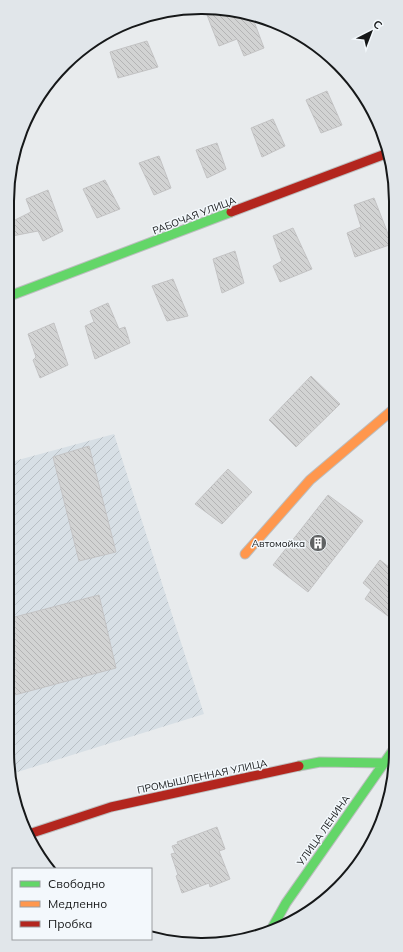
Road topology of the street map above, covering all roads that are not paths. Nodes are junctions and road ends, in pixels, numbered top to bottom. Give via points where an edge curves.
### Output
1 (383, 155) edge
2 (14, 294) edge
3 (389, 413) edge
4 (245, 554) dead end
5 (389, 756) edge
6 (384, 763) junction
7 (33, 833) edge
8 (275, 923) edge

1 - 2 street, РАБОЧАЯ УЛИЦА
3 - 4 street via 310,480
5 - 6 street, УЛИЦА ЛЕНИНА
6 - 7 street, ПРОМЫШЛЕННАЯ УЛИЦА via 320,762 111,807
6 - 8 street, УЛИЦА ЛЕНИНА via 286,903

